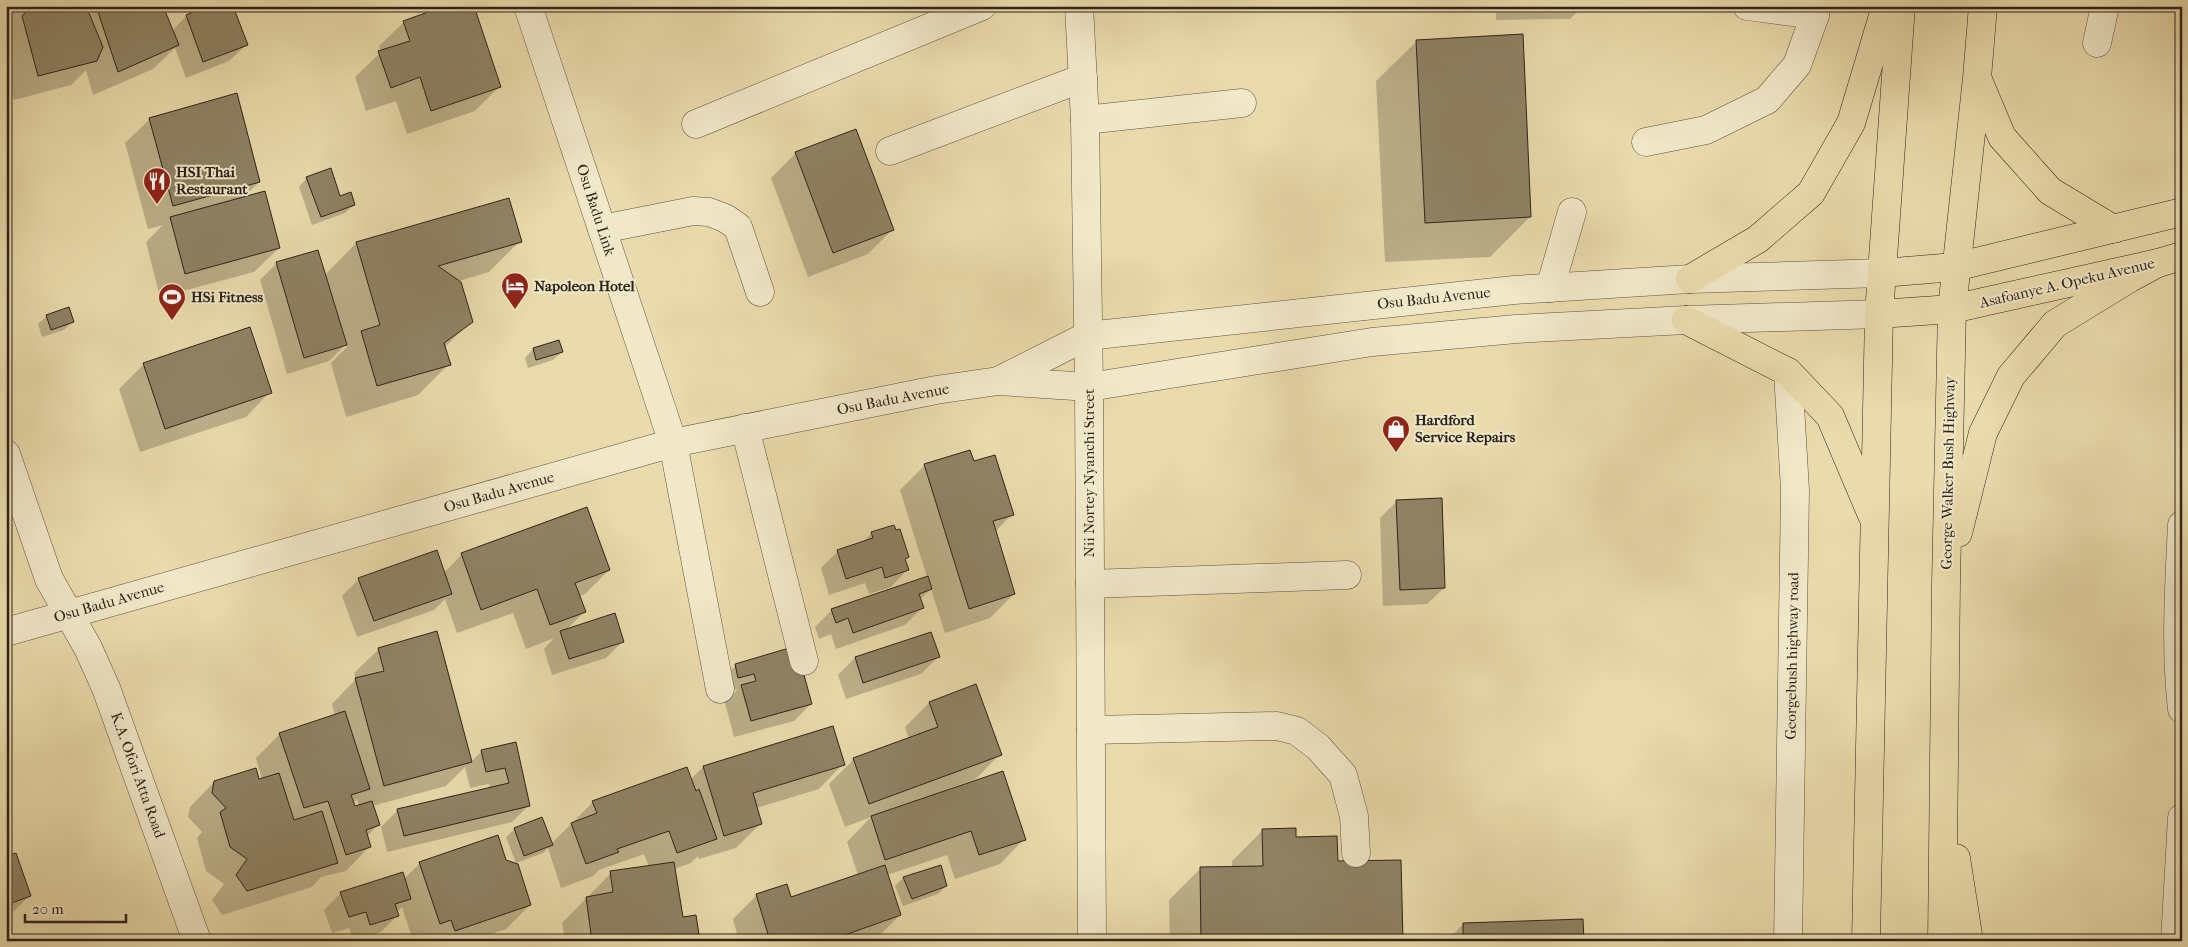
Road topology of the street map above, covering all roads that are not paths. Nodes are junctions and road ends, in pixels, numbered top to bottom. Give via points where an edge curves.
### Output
1 (528, 6) edge
2 (982, 6) edge
3 (1079, 6) edge
4 (1747, 6) edge
5 (1886, 6) edge
6 (1901, 6) edge
7 (1983, 6) edge
8 (2105, 6) edge
9 (1814, 11) edge
10 (2098, 43) dead end
11 (1083, 78) junction
12 (1977, 78) junction
13 (1242, 103) dead end
14 (1085, 120) junction
15 (696, 124) dead end
16 (1646, 142) dead end
17 (890, 151) dead end
18 (1572, 212) dead end
19 (2182, 212) edge
20 (602, 229) junction
21 (2113, 229) junction
22 (2170, 259) edge
23 (1955, 267) junction
24 (1882, 274) junction
25 (1690, 280) junction
26 (1550, 288) junction
27 (760, 292) dead end
28 (1952, 310) junction
29 (1880, 314) junction
30 (1686, 320) junction
31 (1087, 336) junction
32 (1788, 372) junction
33 (998, 381) junction
34 (1089, 388) junction
35 (745, 428) junction
36 (673, 443) junction
37 (6, 454) edge
38 (1875, 524) junction
39 (2182, 525) edge
40 (1347, 575) dead end
41 (1946, 583) junction
42 (1090, 584) junction
43 (68, 614) junction
44 (6, 632) edge
45 (804, 661) dead end
46 (720, 689) dead end
47 (2182, 709) edge
48 (1091, 730) junction
49 (1944, 782) junction
50 (2182, 818) edge
51 (1356, 853) dead end
52 (197, 941) edge
53 (1092, 941) edge
54 (1788, 941) edge
55 (1866, 941) edge
56 (1942, 941) edge
57 (1969, 941) edge
58 (2175, 941) edge

1 - 20 street, Osu Badu Link
2 - 15 street
3 - 11 street, Nii Nortey Nyanchi Street
4 - 9 street
5 - 25 main road via 1852,123 1811,194 1758,240
6 - 24 main road
7 - 12 main road, George Walker Bush Highway
8 - 10 street
9 - 16 street via 1797,66 1767,100 1706,130
11 - 14 street, Nii Nortey Nyanchi Street
11 - 17 street
12 - 21 main road via 2002,137 2050,191
12 - 23 main road, George Walker Bush Highway
13 - 14 street
14 - 31 street, Nii Nortey Nyanchi Street
18 - 26 street
19 - 21 main road
20 - 27 street via 693,210 725,218 738,227
20 - 36 street, Osu Badu Link
21 - 23 main road
22 - 28 main road, Asafoanye A. Opeku Avenue
22 - 41 main road via 2130,278 2056,324 2011,376 1983,433
23 - 24 main road
23 - 28 main road, George Walker Bush Highway
24 - 25 street, Osu Badu Avenue
24 - 29 main road
25 - 26 street, Osu Badu Avenue
26 - 31 street, Osu Badu Avenue
28 - 29 main road, Asafoanye A. Opeku Avenue
28 - 41 main road, George Walker Bush Highway
29 - 30 street, Osu Badu Avenue
29 - 38 main road
30 - 32 main road
30 - 34 street, Osu Badu Avenue via 1516,329 1372,342
31 - 33 street, Osu Badu Avenue
31 - 34 street, Nii Nortey Nyanchi Street
32 - 38 main road via 1830,416
32 - 54 street, Georgebush highway road via 1795,490
33 - 34 street, Osu Badu Avenue
33 - 35 street, Osu Badu Avenue
34 - 42 street, Nii Nortey Nyanchi Street
35 - 36 street, Osu Badu Avenue
35 - 45 street
36 - 43 street, Osu Badu Avenue
36 - 46 street, Osu Badu Link
37 - 43 street, K.A. Ofori Atta Road via 49,578
38 - 55 main road
39 - 47 street via 2178,679
40 - 42 street
41 - 49 main road, George Walker Bush Highway
42 - 48 street, Nii Nortey Nyanchi Street
43 - 44 street, Osu Badu Avenue
43 - 52 street, K.A. Ofori Atta Road via 106,688
48 - 51 street via 1277,726 1297,731 1318,747 1343,775 1354,816
48 - 53 street, Nii Nortey Nyanchi Street
49 - 56 main road, George Walker Bush Highway
49 - 57 main road
50 - 58 street

